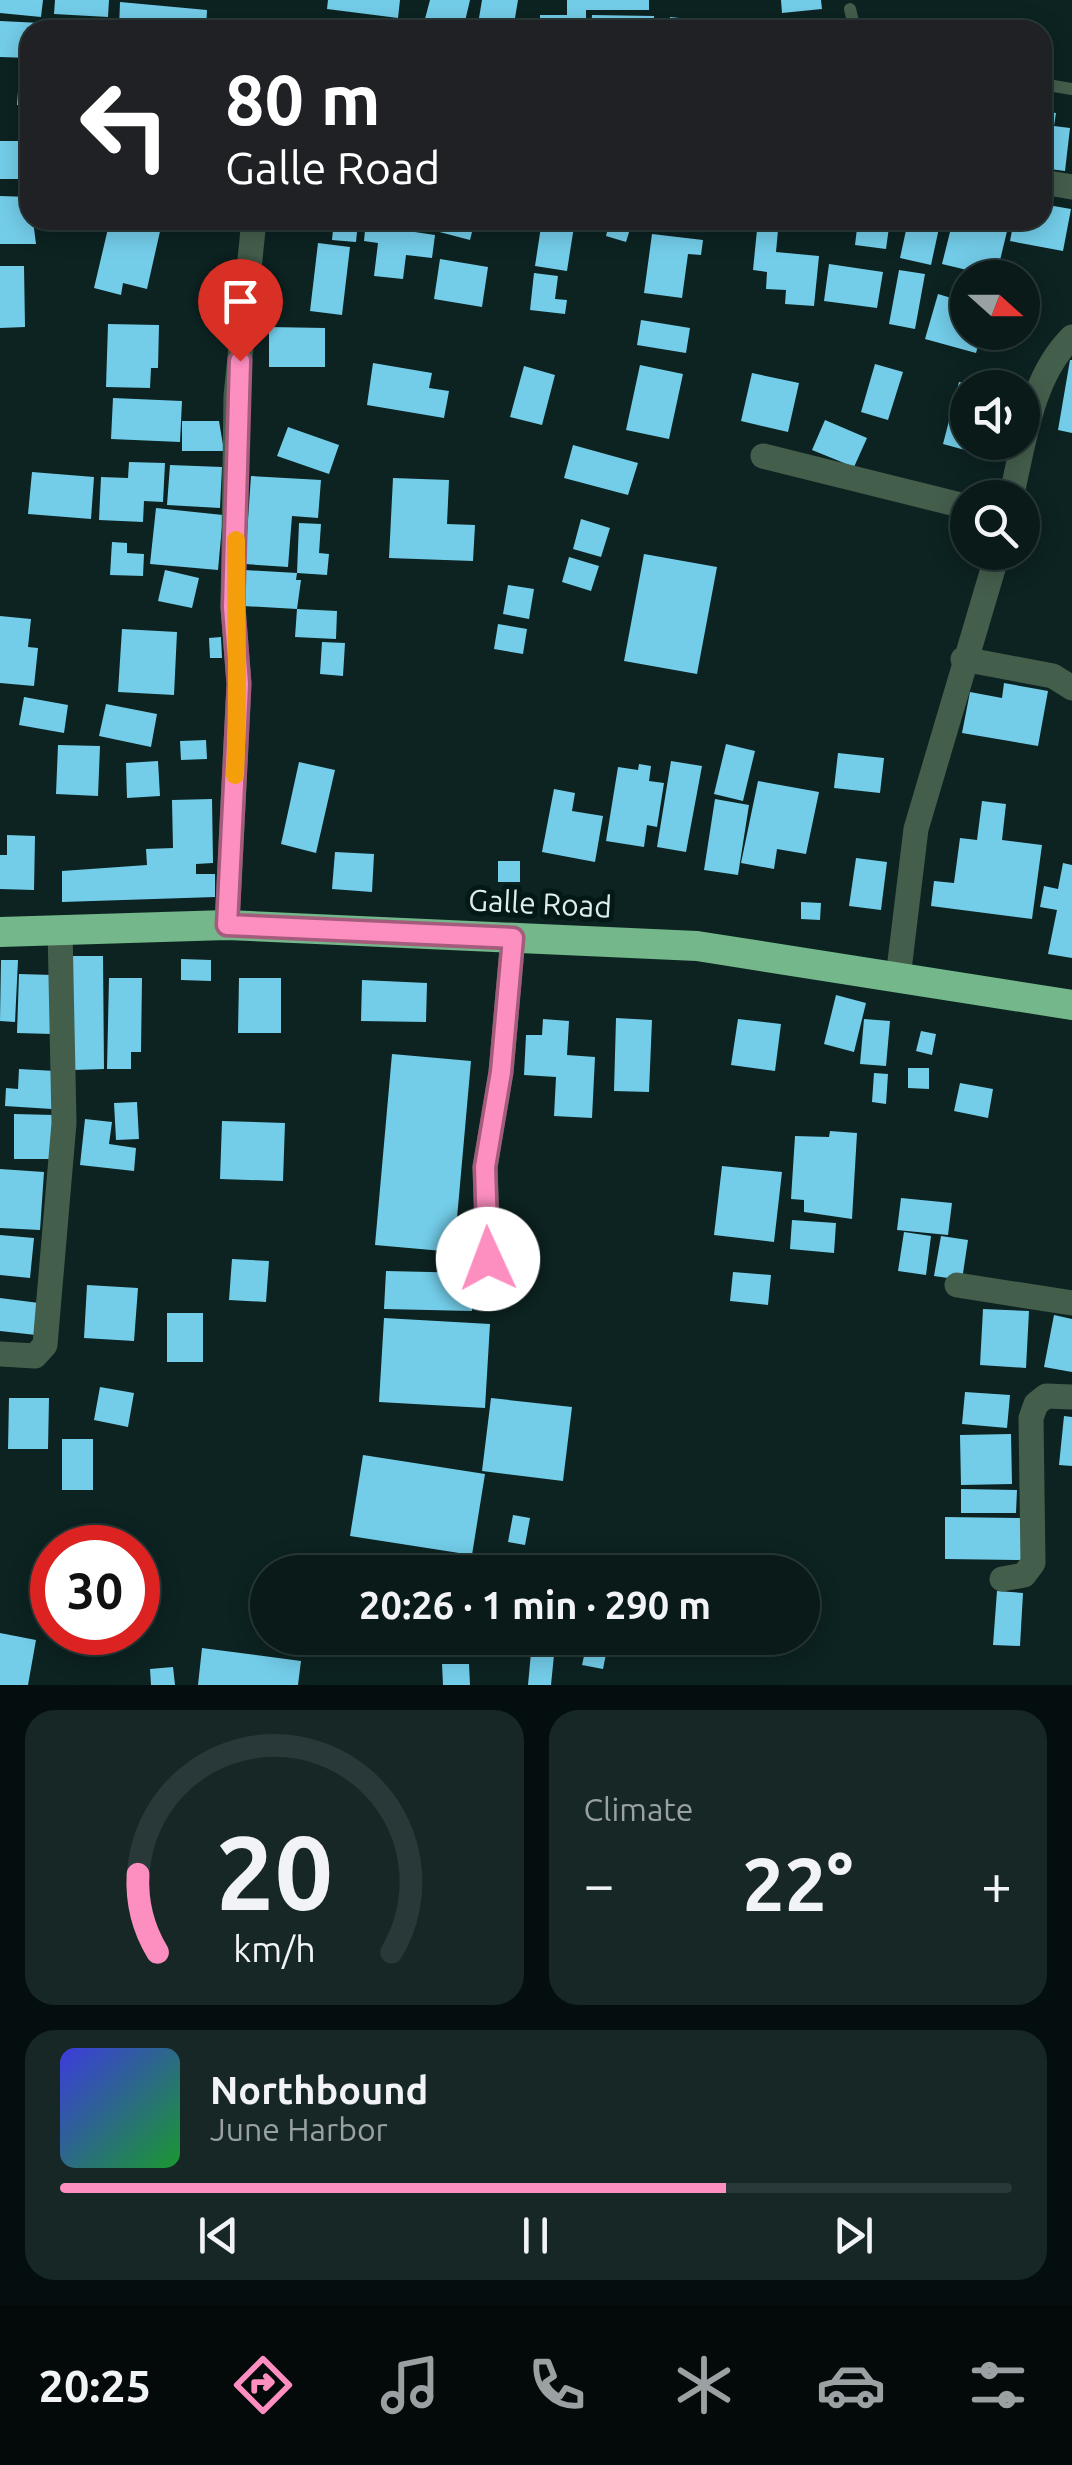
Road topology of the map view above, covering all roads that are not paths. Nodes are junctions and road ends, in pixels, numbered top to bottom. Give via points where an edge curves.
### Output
1 (850, 9) dead end
2 (853, 20) edge
3 (253, 230) edge
4 (1072, 337) edge
5 (762, 456) dead end
6 (1015, 480) edge
7 (950, 503) edge
8 (992, 570) edge
9 (963, 658) junction
10 (1072, 688) edge
11 (227, 925) junction
12 (60, 928) junction
13 (0, 932) edge
14 (513, 938) junction
15 (898, 978) junction
16 (1072, 1005) edge
17 (488, 1259) dead end
18 (957, 1285) dead end
19 (1072, 1303) edge
20 (0, 1354) edge
21 (1072, 1398) edge
22 (1002, 1579) dead end

1 - 2 lane
3 - 11 street via 236,396 233,607 239,684
4 - 6 street via 1054,354
5 - 7 street
8 - 9 street
9 - 10 street via 1053,676
9 - 15 street via 916,829
11 - 12 highway, Galle Road
11 - 14 highway, Galle Road
12 - 13 highway, Galle Road
12 - 20 street via 64,1123 45,1344 35,1356
14 - 15 highway, Galle Road via 697,946
14 - 17 street via 485,1167
15 - 16 highway, Galle Road
18 - 19 street
21 - 22 street via 1046,1396 1031,1418 1032,1563 1024,1575

